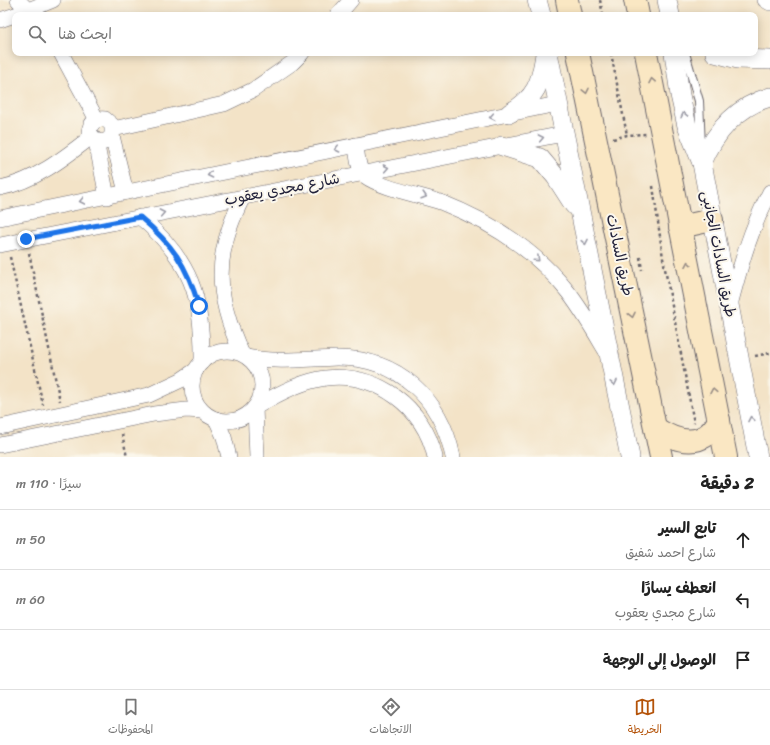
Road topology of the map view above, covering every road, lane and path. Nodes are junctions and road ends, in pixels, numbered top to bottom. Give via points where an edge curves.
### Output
1 (53, 0) edge
2 (350, 0) edge
3 (538, 0) edge
4 (567, 0) edge
5 (600, 0) edge
6 (635, 0) edge
7 (666, 0) edge
8 (765, 0) edge
9 (770, 3) edge
10 (22, 11) edge
11 (340, 12) edge
12 (540, 12) edge
13 (569, 12) edge
14 (602, 12) edge
15 (637, 12) edge
16 (669, 12) edge
17 (12, 15) edge
18 (0, 20) edge
19 (63, 56) edge
20 (299, 56) edge
21 (546, 56) edge
22 (548, 56) edge
23 (579, 56) edge
24 (612, 56) edge
25 (647, 56) edge
26 (674, 56) edge
27 (686, 56) edge
28 (726, 56) edge
29 (770, 60) edge
30 (770, 97) edge
31 (557, 104) junction
32 (510, 113) junction
33 (97, 120) junction
34 (645, 130) dead end
35 (113, 132) junction
36 (563, 134) junction
37 (646, 134) junction
38 (627, 135) junction
39 (93, 139) junction
40 (609, 140) dead end
41 (647, 142) dead end
42 (356, 145) junction
43 (502, 146) junction
44 (702, 163) junction
45 (362, 173) junction
46 (652, 179) dead end
47 (0, 188) edge
48 (126, 192) junction
49 (770, 192) edge
50 (107, 196) junction
51 (243, 196) junction
52 (580, 213) junction
53 (140, 217) junction
54 (0, 218) edge
55 (712, 220) junction
56 (680, 227) junction
57 (26, 239) junction
58 (4, 244) edge
59 (639, 255) dead end
60 (643, 275) dead end
61 (729, 310) junction
62 (608, 355) junction
63 (244, 356) junction
64 (302, 360) junction
65 (199, 366) junction
66 (307, 382) junction
67 (160, 390) junction
68 (255, 408) junction
69 (202, 411) junction
70 (166, 412) junction
71 (63, 413) junction
72 (46, 416) junction
73 (216, 419) junction
74 (120, 420) junction
75 (719, 420) junction
76 (0, 427) edge
77 (655, 428) junction
78 (691, 428) dead end
79 (0, 445) edge
80 (127, 457) edge
81 (230, 457) edge
82 (257, 457) edge
83 (434, 457) edge
84 (453, 457) edge
85 (630, 457) edge
86 (661, 457) edge
87 (726, 457) edge
88 (758, 457) edge

1 - 10 street
2 - 11 street
3 - 12 street
4 - 13 main road
5 - 14 path
6 - 15 main road
7 - 16 street
8 - 9 street
17 - 18 street
19 - 33 street
20 - 35 street via 253,90 224,104
21 - 32 street via 532,95 525,105
22 - 31 street
23 -> 77 main road, طريق السادات
24 - 38 path
56 -> 25 main road
44 -> 26 street, طريق السادات الجانبى via 687,126
27 - 44 lane via 699,101
28 - 29 street
30 - 44 street via 740,111 723,126 710,144
31 - 32 street, شارع مجدي يعقوب
31 - 36 street
32 -> 42 street, شارع مجدي يعقوب
33 - 35 street via 105,119 112,125
33 - 39 street via 90,127
34 - 37 path
35 - 39 street via 105,142
35 - 48 street
43 -> 36 street, شارع مجدي يعقوب
36 - 52 street
37 - 38 path
37 - 41 path
38 - 40 path
39 - 47 street via 28,179
39 - 50 street
42 - 45 street
42 -> 48 street, شارع مجدي يعقوب
45 -> 43 street, شارع مجدي يعقوب
43 - 52 street via 532,154 543,161
44 - 55 street, طريق السادات الجانبى
45 - 51 street, شارع مجدي يعقوب
45 -> 62 street via 379,183 432,199 484,221 530,252 569,293
46 - 78 path via 663,258 694,415
48 - 50 street, شارع مجدي يعقوب
49 - 61 street via 756,218 745,248
50 -> 54 street, شارع مجدي يعقوب
53 -> 51 street, شارع مجدي يعقوب
51 - 63 street via 223,247 220,274 223,302 230,329
52 -> 62 street
53 - 57 street, شارع مجدي يعقوب
53 - 65 street via 161,234 178,256 191,280 199,306 202,333
55 - 56 main road
55 - 61 street, طريق السادات الجانبى
75 -> 56 main road
57 - 58 street, شارع مجدي يعقوب
57 - 71 path
58 - 72 path
59 - 60 path
88 -> 61 street, طريق السادات الجانبى
62 -> 85 street
63 - 64 street via 267,361
63 - 65 street via 231,351 221,352 210,356
63 - 68 street via 256,365 261,375 261,397
64 - 66 street
64 - 84 street via 361,360 385,367 406,379 425,395 439,415 449,438
65 - 67 street
65 - 69 street via 192,387
66 - 68 street via 288,389
66 - 83 street via 347,377 370,382 392,393 410,408 424,427
67 - 70 street
67 - 71 street via 149,395
68 - 73 street via 247,416 237,420
68 - 82 street
69 - 70 street
69 - 73 street
70 - 74 street
71 - 72 street
72 - 76 street
73 - 81 street
74 - 79 street
74 - 80 path
75 - 77 main road via 714,429 704,437 692,440 680,440
75 - 87 main road
77 - 86 main road, طريق السادات

